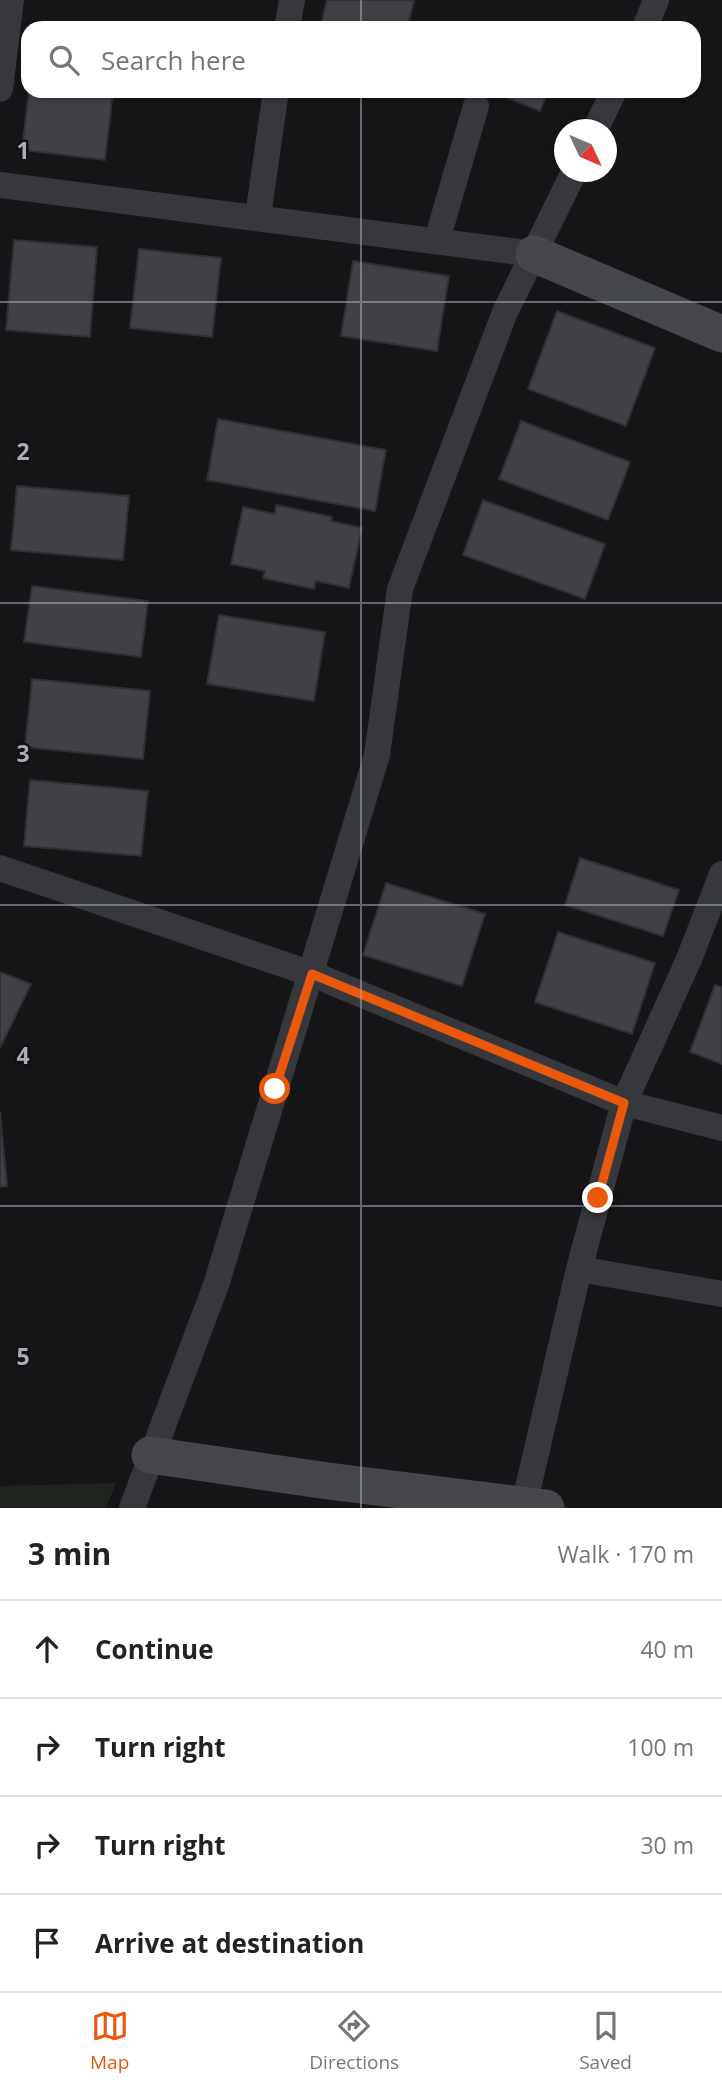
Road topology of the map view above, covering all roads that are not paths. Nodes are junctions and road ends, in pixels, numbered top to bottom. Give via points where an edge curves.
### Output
1 (11, 0) edge
2 (292, 0) edge
3 (656, 0) edge
4 (288, 21) edge
5 (648, 21) edge
6 (0, 89) edge
7 (275, 98) edge
8 (611, 98) edge
9 (476, 106) dead end
10 (600, 119) edge
11 (569, 182) edge
12 (0, 185) edge
13 (258, 216) junction
14 (437, 240) junction
15 (534, 254) junction
16 (722, 334) edge
17 (0, 868) edge
18 (722, 874) edge
19 (312, 974) junction
20 (624, 1103) junction
21 (722, 1128) edge
22 (579, 1269) junction
23 (722, 1294) edge
24 (150, 1455) junction
25 (535, 1507) edge
26 (132, 1508) edge

1 - 6 street
2 - 4 street
3 - 5 street
7 - 13 street
8 - 10 street
9 - 14 street
11 - 15 street
12 - 13 street
13 - 14 street
14 - 15 street
15 - 16 street
15 - 19 street via 505,312 400,589 377,755
17 - 19 street
18 - 20 street
19 - 20 street
19 - 24 street via 216,1285
20 - 21 street
20 - 22 street
22 - 23 street
22 - 25 street
24 - 25 street
24 - 26 street

